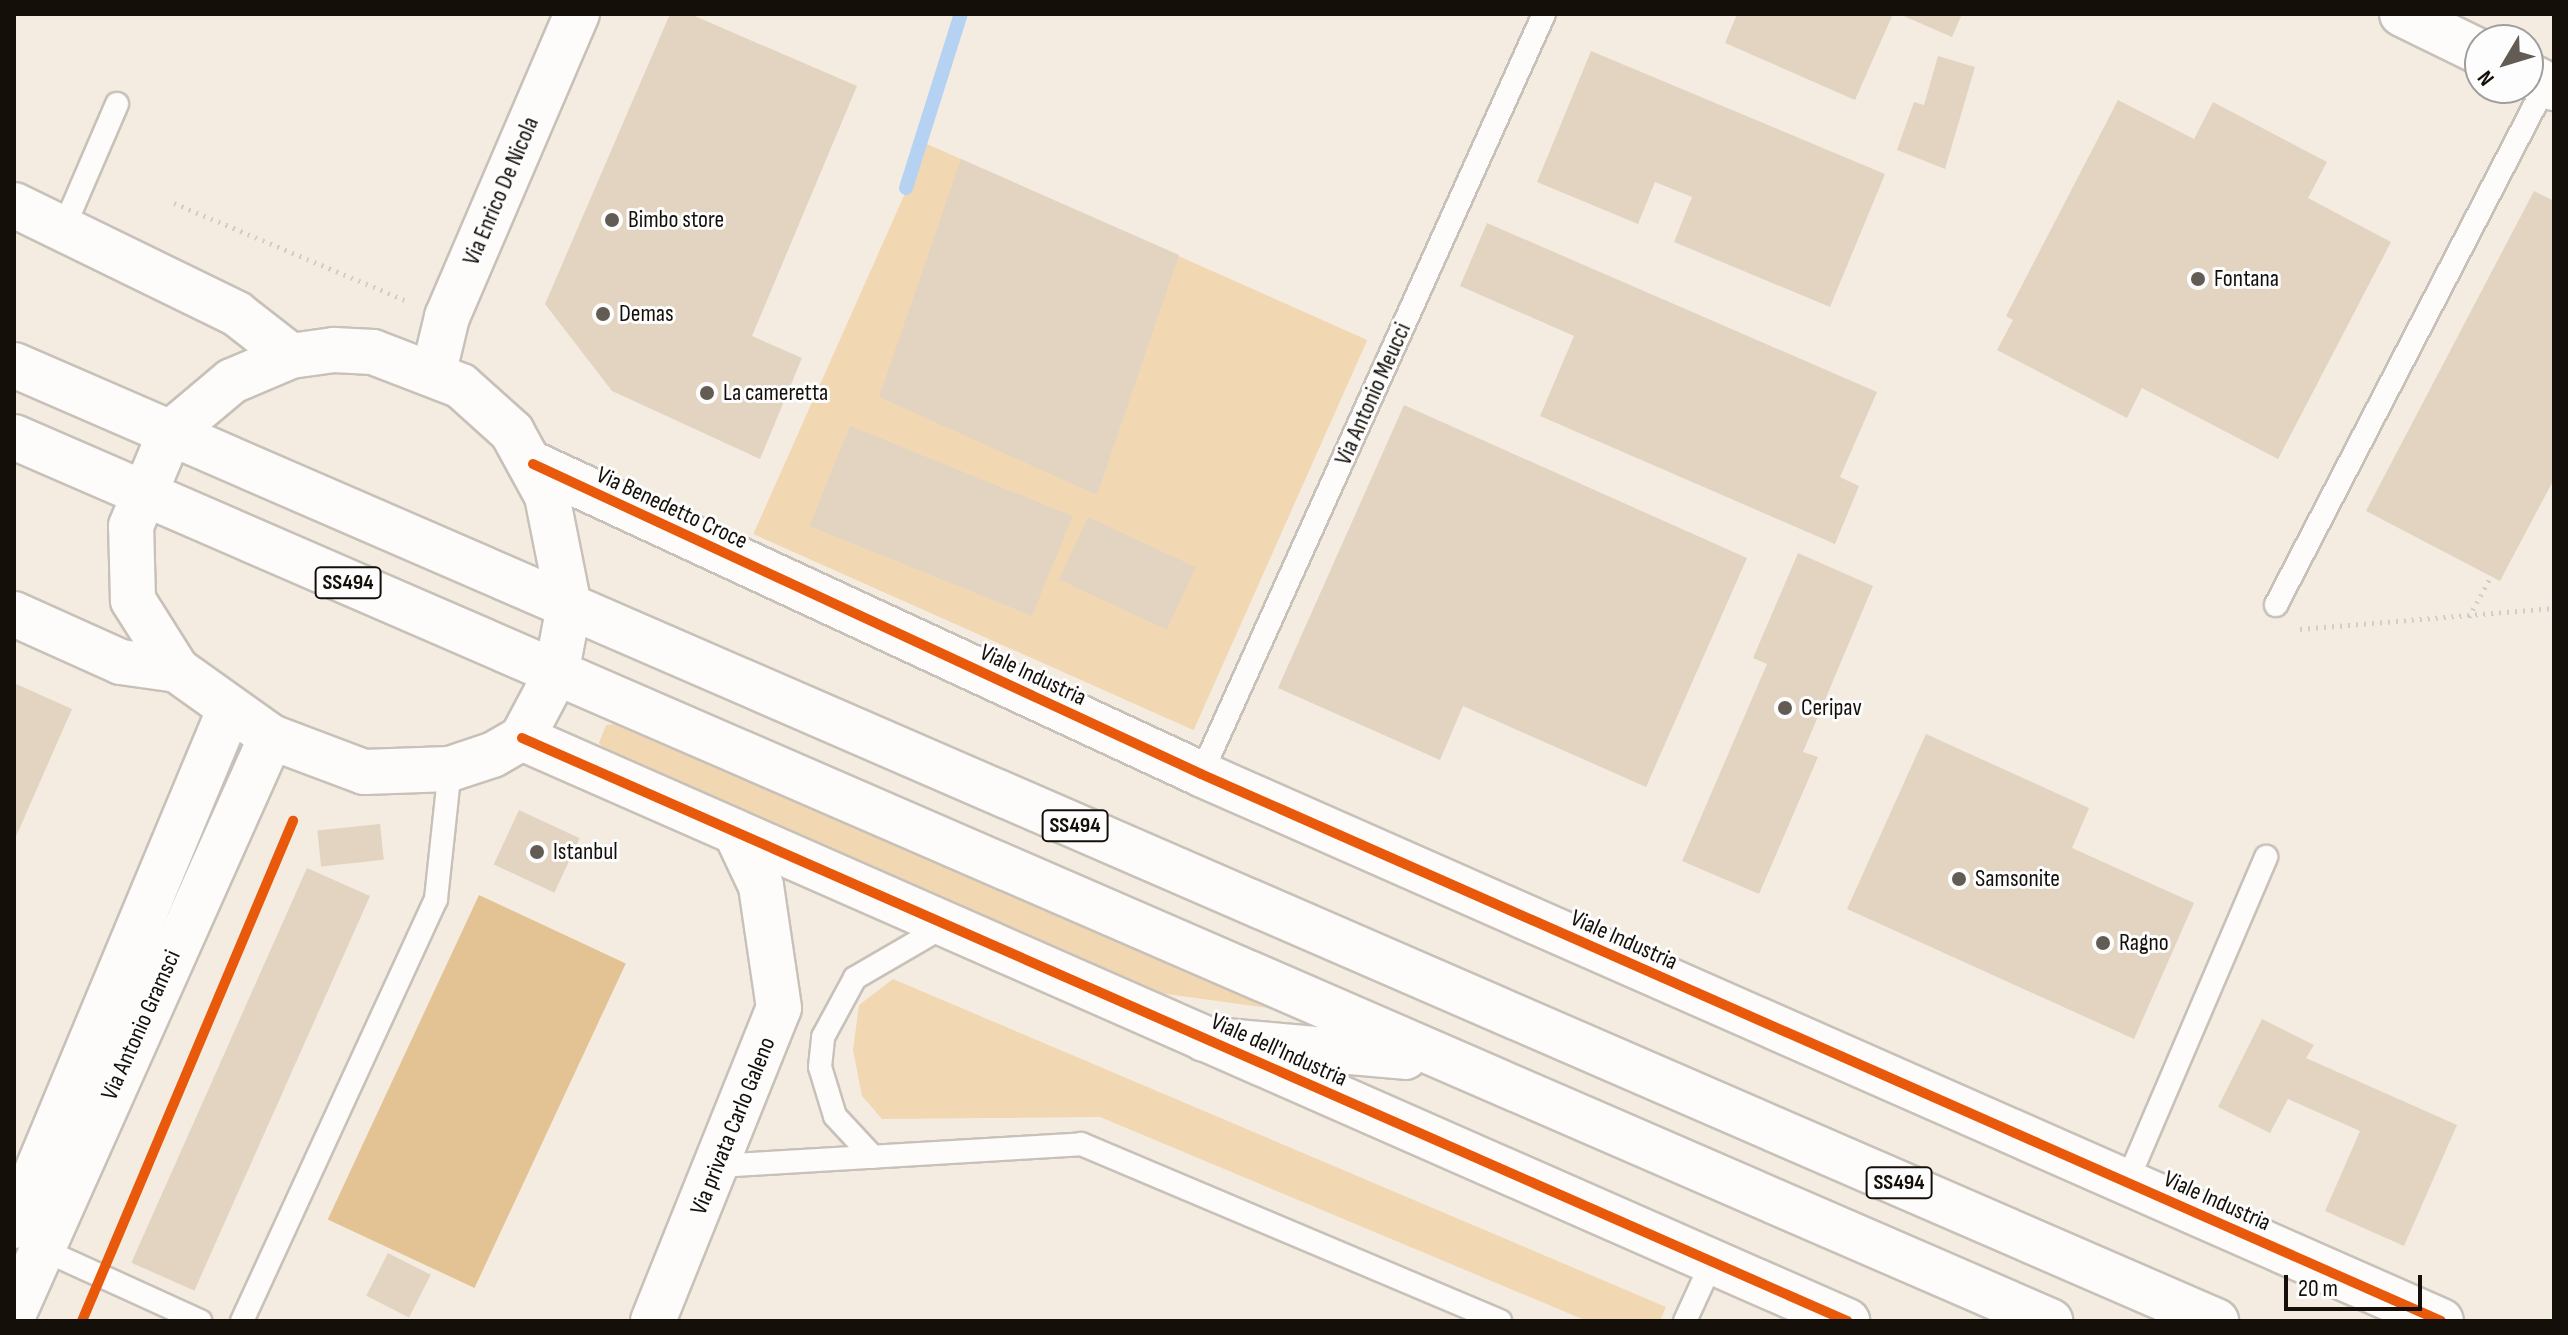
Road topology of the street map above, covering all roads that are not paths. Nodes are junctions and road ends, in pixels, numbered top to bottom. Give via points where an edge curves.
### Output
1 (577, 14) edge
2 (1544, 14) edge
3 (2402, 14) edge
4 (2464, 44) edge
5 (117, 104) dead end
6 (2532, 104) edge
7 (14, 205) edge
8 (64, 227) junction
9 (291, 356) junction
10 (14, 365) edge
11 (434, 371) junction
12 (170, 433) junction
13 (14, 437) edge
14 (533, 464) junction
15 (140, 493) junction
16 (794, 587) joint
17 (2276, 605) dead end
18 (569, 606) junction
19 (14, 614) edge
20 (177, 670) junction
21 (556, 674) junction
22 (228, 713) junction
23 (271, 737) junction
24 (522, 738) junction
25 (450, 769) junction
26 (1201, 774) junction
27 (737, 835) junction
28 (2266, 857) dead end
29 (941, 928) junction
30 (1204, 1039) junction
31 (1442, 1060) junction
32 (873, 1157) junction
33 (716, 1166) junction
34 (2126, 1184) junction
35 (28, 1237) edge
36 (1712, 1262) junction
37 (14, 1313) edge
38 (200, 1321) edge
39 (242, 1321) edge
40 (653, 1321) edge
41 (1500, 1321) edge
42 (1685, 1321) edge
43 (1847, 1321) edge
44 (2050, 1321) edge
45 (2216, 1321) edge
46 (2441, 1321) edge

1 - 11 street, Via Enrico De Nicola via 447,317
2 - 26 lane, Via Antonio Meucci
3 - 4 street
5 - 8 lane
6 - 17 lane
7 - 8 street
8 - 9 street via 237,314
9 - 11 street via 373,352
9 - 12 street via 232,381
10 - 12 street, SS494
11 - 14 street via 484,403
12 - 15 street
12 - 18 street, SS494
13 - 15 street, SS494
14 - 16 street, Via Benedetto Croce
14 - 18 street
15 - 20 street via 128,572 133,600
15 - 21 street, SS494
16 - 26 street, Viale Industria
18 - 21 street
18 - 45 street, SS494
19 - 20 street via 121,662
20 - 22 street
21 - 24 street
21 - 31 street, SS494
22 - 23 street
22 - 35 street, Via Antonio Gramsci
23 - 25 street via 364,772
23 - 35 street, Via Antonio Gramsci
24 - 25 street
24 - 27 street, Viale dell'Industria
25 - 39 lane via 436,899
26 - 34 street, Viale Industria
27 - 29 street, Viale dell'Industria
27 - 33 street, Via privata Carlo Galeno via 761,886 779,1008
28 - 34 lane
29 - 30 street, Viale dell'Industria
29 - 32 lane via 903,943 855,978 823,1037 820,1067 835,1116
30 - 31 street
30 - 36 street, Viale dell'Industria
31 - 44 street, SS494
32 - 33 lane
32 - 41 lane via 1081,1144
33 - 40 street, Via privata Carlo Galeno
34 - 46 street, Viale Industria
35 - 37 street, Via Antonio Gramsci
35 - 38 lane
36 - 42 lane
36 - 43 street, Viale dell'Industria

